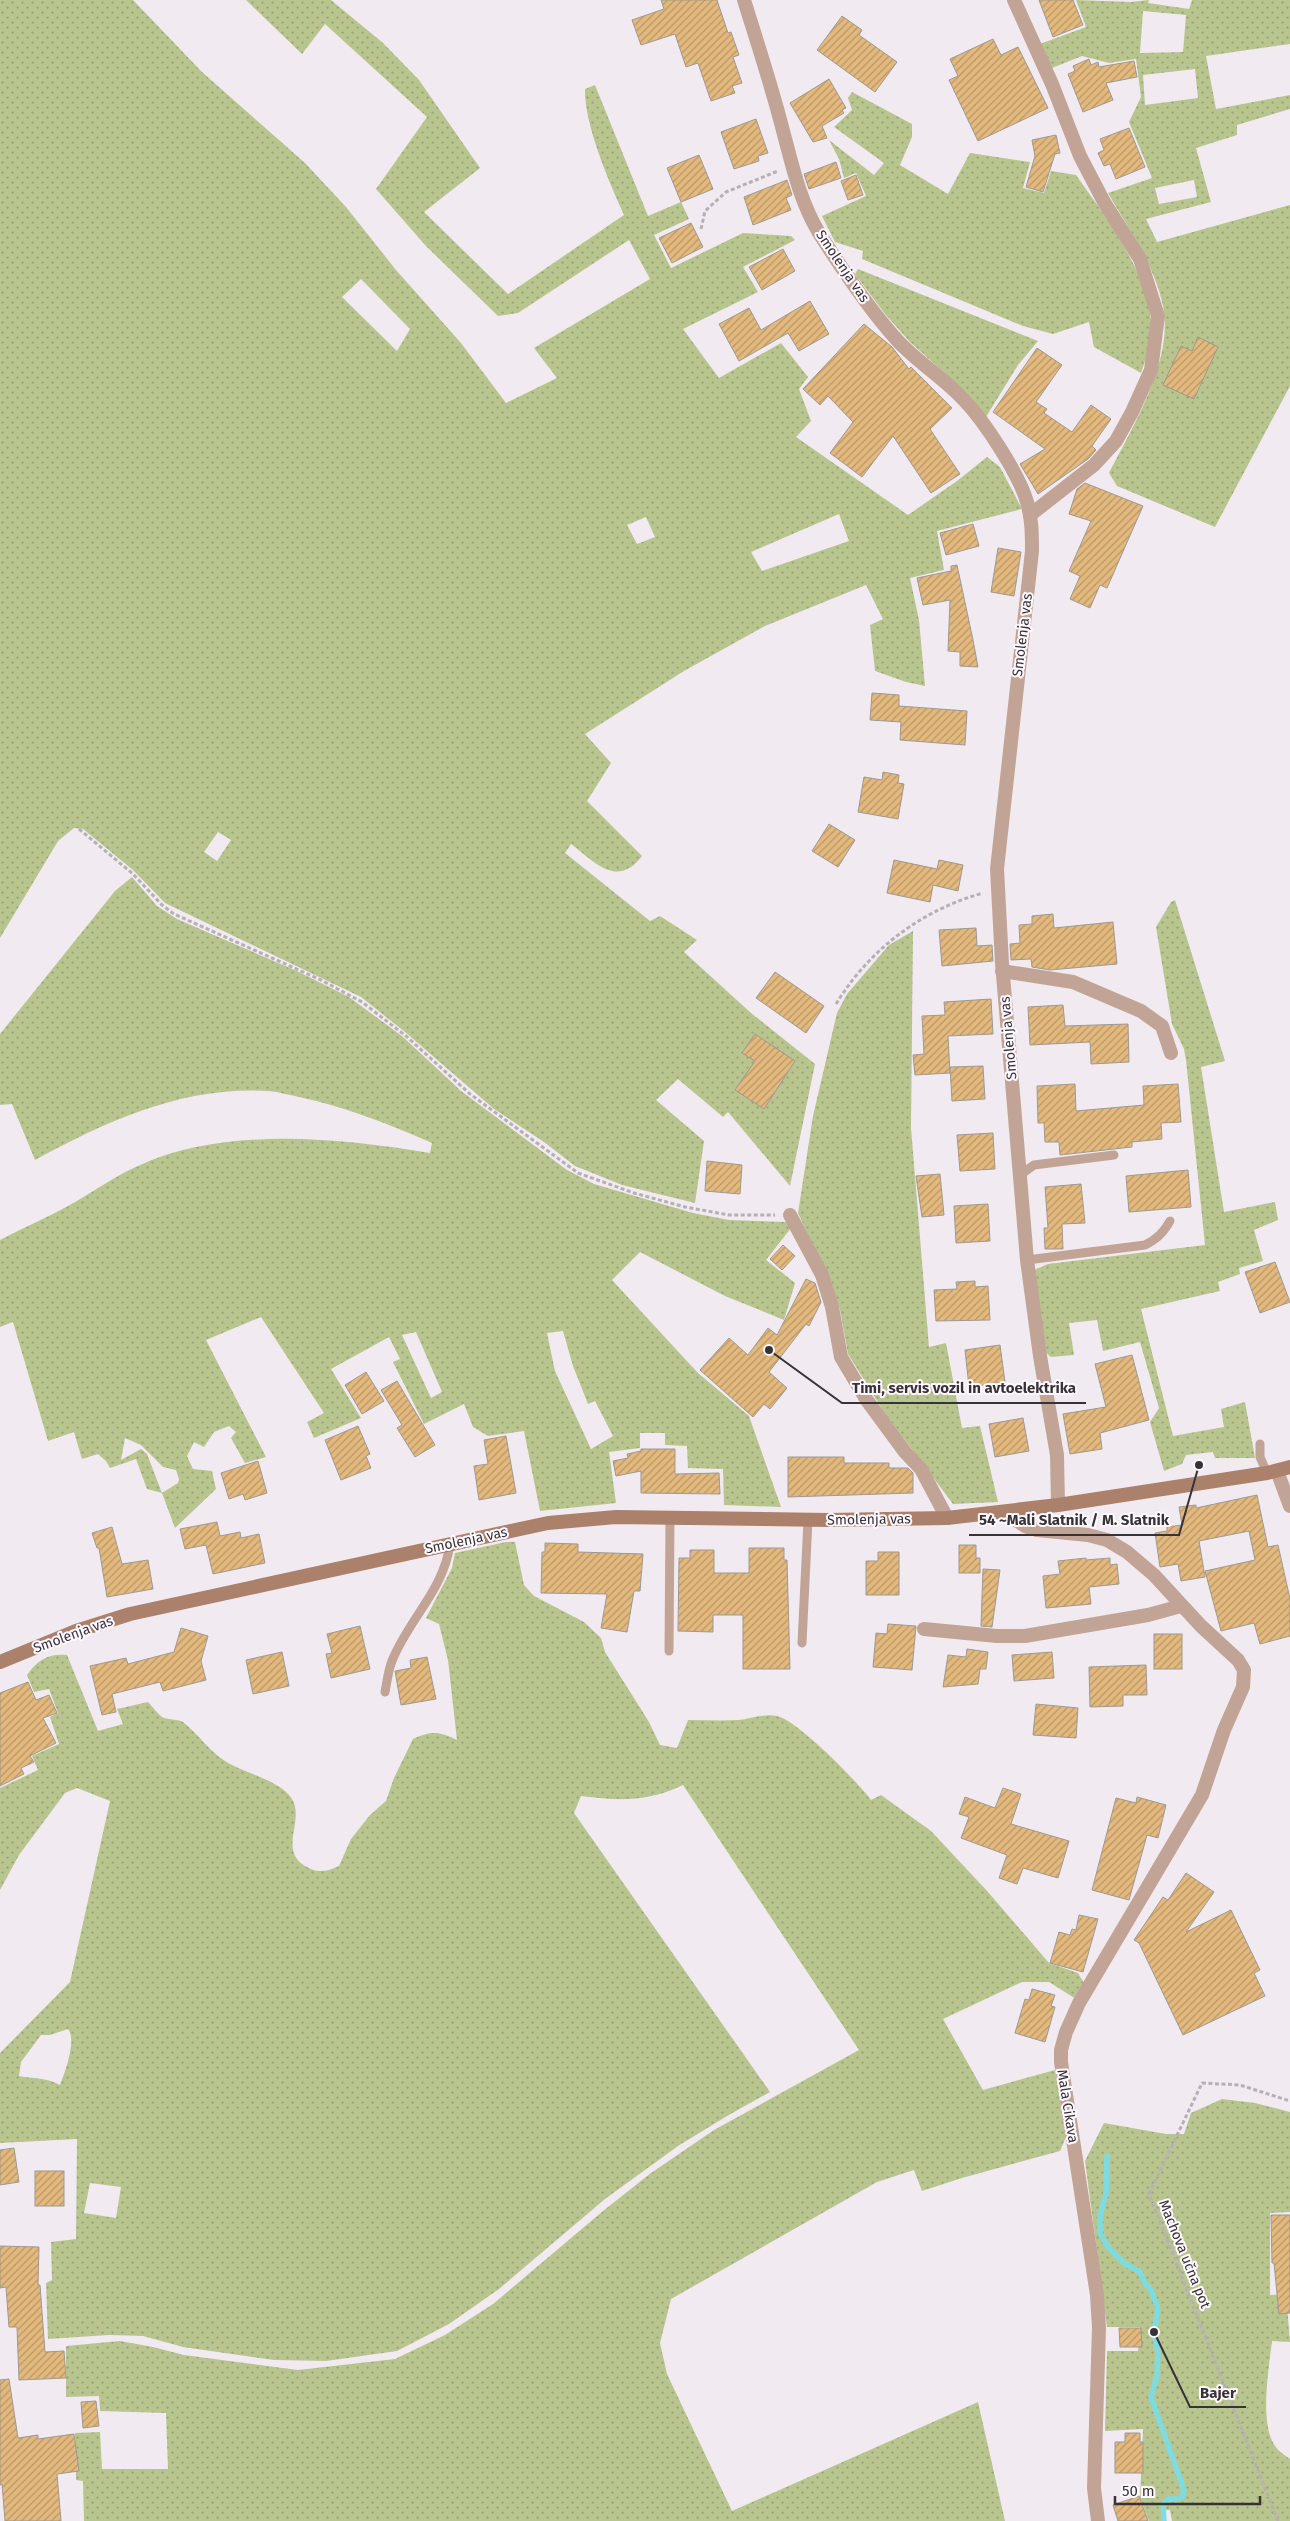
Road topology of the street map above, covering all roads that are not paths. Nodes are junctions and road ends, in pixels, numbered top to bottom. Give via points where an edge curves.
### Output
1 (744, 0) edge
2 (1014, 0) edge
3 (1030, 515) junction
4 (1002, 971) junction
5 (1171, 1054) dead end
6 (1114, 1155) dead end
7 (1020, 1174) junction
8 (790, 1215) road end
9 (1170, 1221) dead end
10 (1027, 1260) junction
11 (1260, 1444) dead end
12 (1278, 1470) edge
13 (1058, 1505) junction
14 (1290, 1506) edge
15 (1004, 1512) junction
16 (670, 1518) junction
17 (947, 1518) junction
18 (808, 1520) junction
19 (450, 1544) junction
20 (1181, 1606) junction
21 (924, 1629) dead end
22 (802, 1644) dead end
23 (669, 1650) dead end
24 (0, 1662) edge
25 (385, 1692) dead end
26 (1098, 2521) edge

1 - 3 street, Smolenja vas via 791,167 802,200 819,233 870,307 898,340 964,399 980,419 1017,480
2 - 3 street via 1080,156 1140,259 1158,316 1151,370 1116,441 1094,465
3 - 4 street, Smolenja vas via 1032,551 997,869
4 - 5 street via 1073,982 1141,1011 1162,1026
4 - 7 street, Smolenja vas
6 - 7 lane via 1034,1165
7 - 10 street, Smolenja vas
8 - 17 street via 822,1275 832,1306 841,1357 866,1399 921,1469
9 - 10 lane via 1156,1239 1144,1244
10 - 13 street, Smolenja vas via 1057,1455
11 - 12 lane via 1260,1456
12 - 13 main road
12 - 14 street
13 - 15 main road, Smolenja vas
15 - 17 main road, Smolenja vas
15 - 20 street via 1037,1530 1107,1540 1154,1575
16 - 18 main road, Smolenja vas
16 - 19 main road, Smolenja vas via 573,1520
16 - 23 lane
17 - 18 main road, Smolenja vas
18 - 22 lane
19 - 24 main road, Smolenja vas via 130,1614 76,1631
19 - 25 lane via 446,1566 432,1596 391,1662
20 - 21 street via 1148,1615 1026,1636
20 - 26 street, Mala Cikava via 1238,1660 1244,1670 1243,1687 1198,1801 1079,2003 1061,2050 1097,2295 1099,2328 1094,2488

